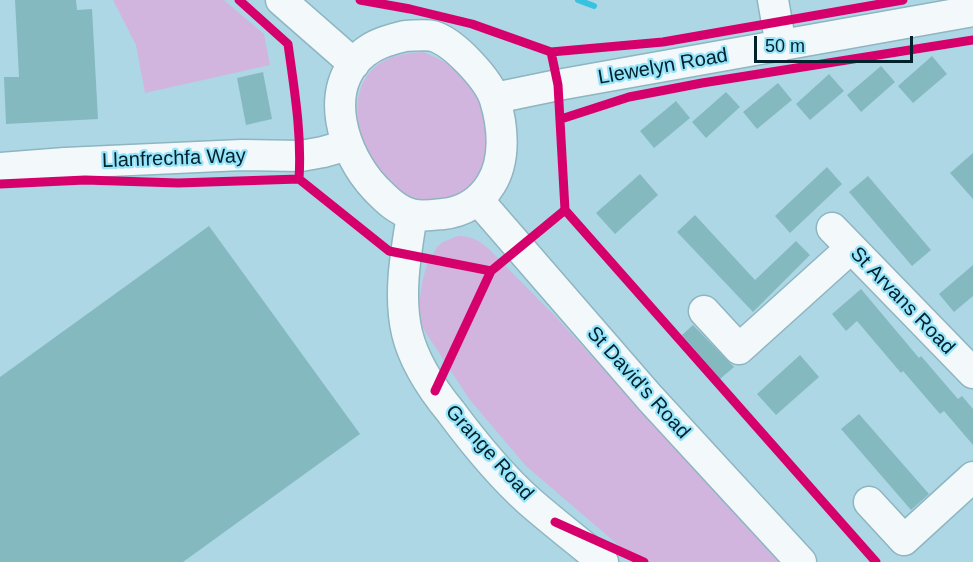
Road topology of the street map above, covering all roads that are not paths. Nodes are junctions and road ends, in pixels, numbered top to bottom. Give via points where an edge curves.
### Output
1 (281, 0) edge
2 (773, 0) edge
3 (971, 0) edge
4 (973, 11) edge
5 (781, 46) junction
6 (354, 64) junction
7 (495, 98) junction
8 (348, 145) junction
9 (0, 168) edge
10 (480, 201) junction
11 (412, 215) junction
12 (704, 311) dead end
13 (967, 357) edge
14 (973, 477) edge
15 (869, 502) dead end
16 (603, 562) edge
17 (801, 562) edge

1 - 6 street
2 - 5 street
3 - 4 street
4 - 5 street, Llewelyn Road
5 - 7 street, Llewelyn Road
6 - 7 street via 383,41 433,36 455,49
6 - 8 street via 344,80 340,100 341,124
7 - 10 street via 503,143 492,183
8 - 9 street, Llanfrechfa Way via 301,156 242,155
8 - 11 street via 366,179 399,210
10 - 11 street via 454,213
10 - 17 street, St David's Road via 650,398
11 - 16 street, Grange Road via 404,313 413,351 423,371 494,465
12 - 13 street, St Arvans Road via 739,349 841,238
14 - 15 street via 904,540

